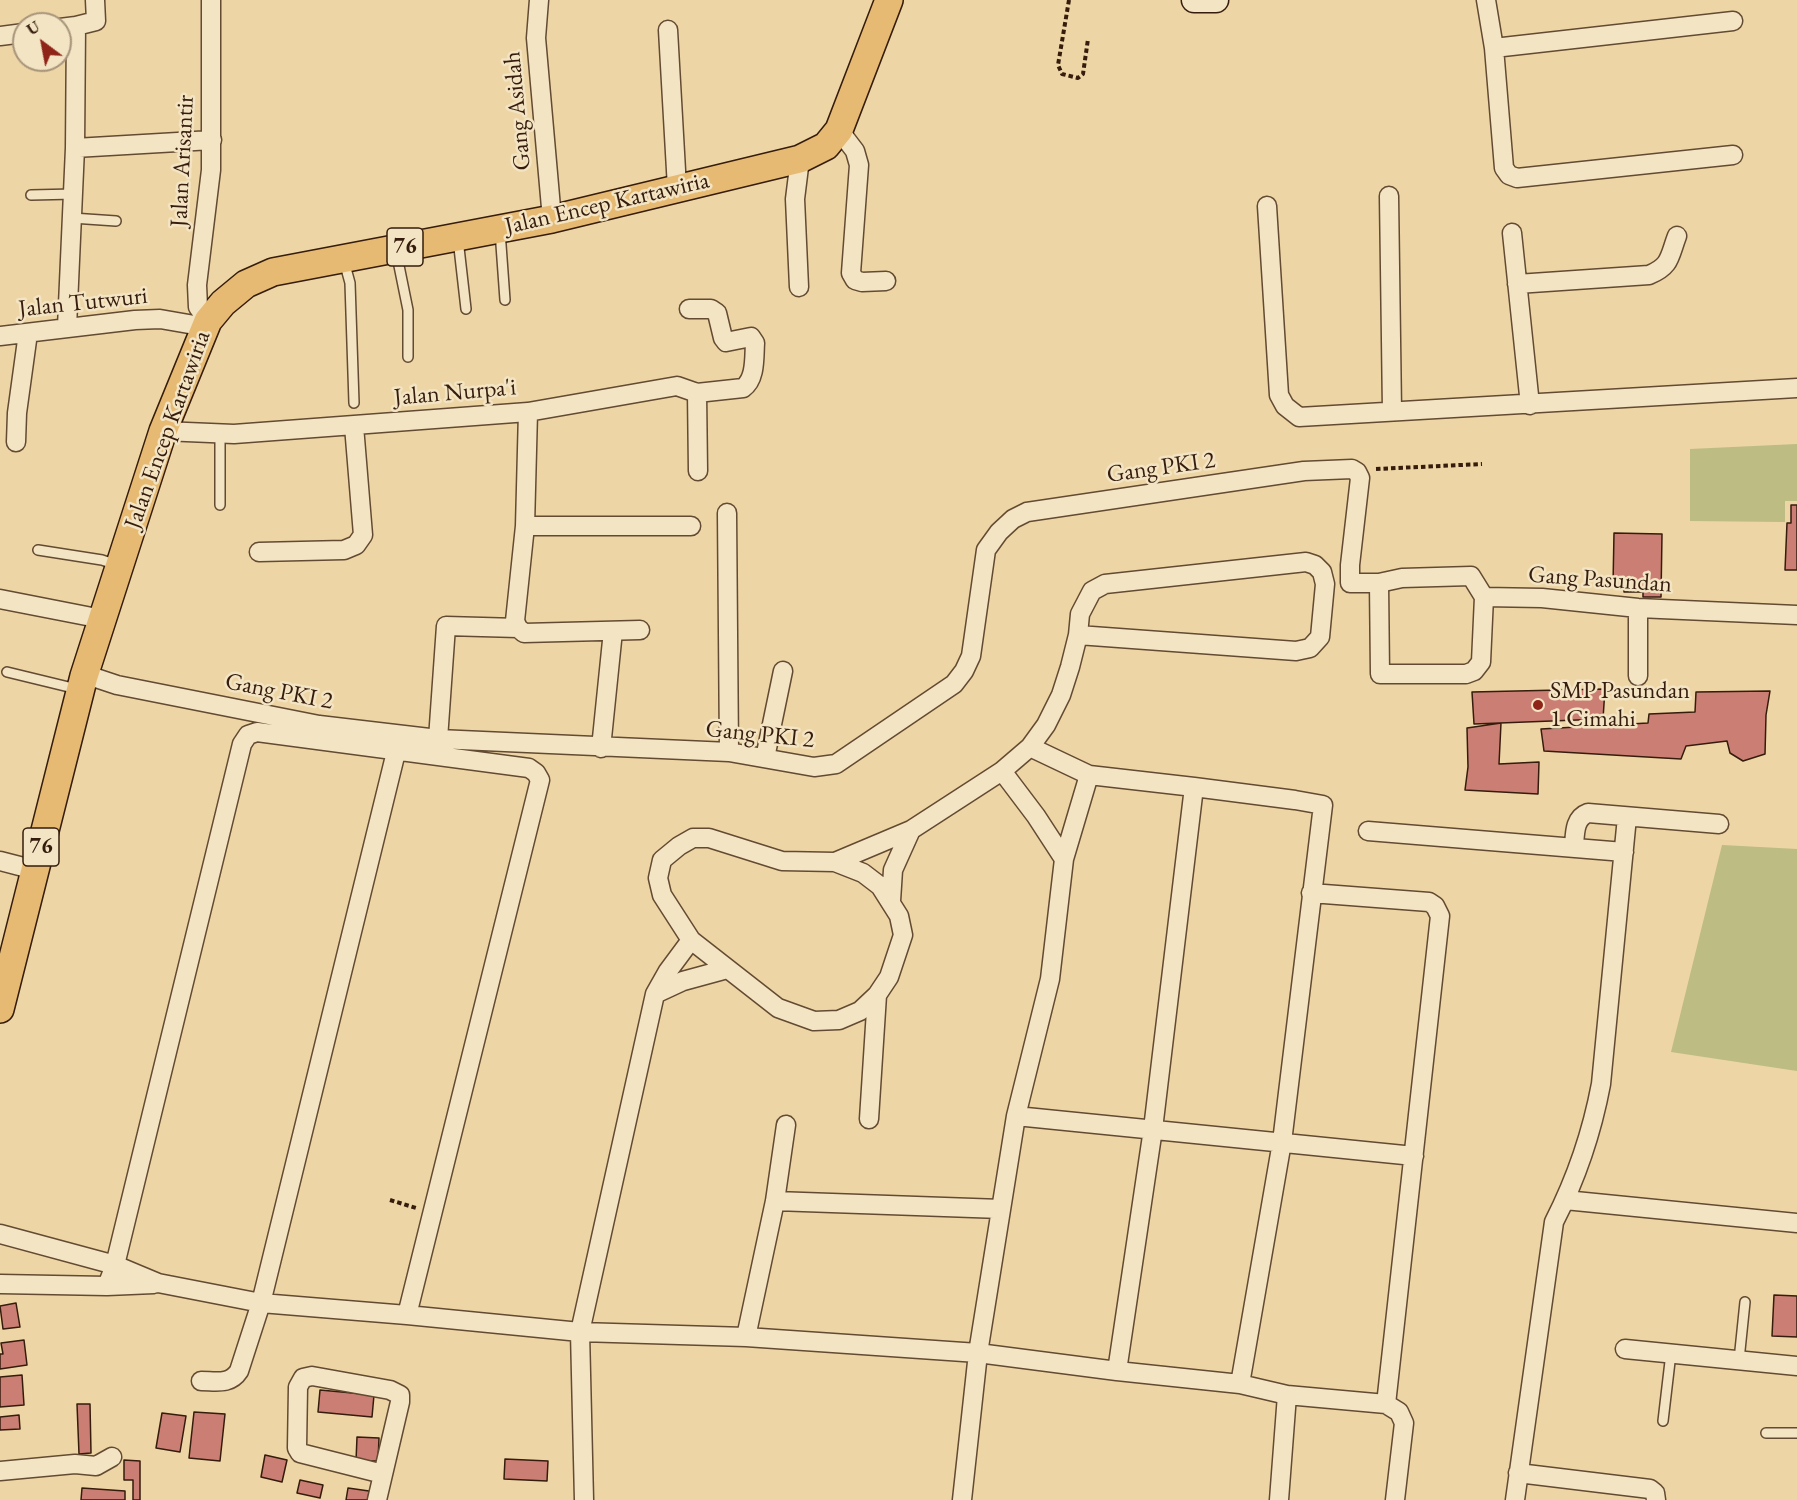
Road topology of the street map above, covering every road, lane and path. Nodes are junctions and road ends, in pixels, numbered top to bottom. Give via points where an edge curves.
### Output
1 (94, 0) edge
2 (211, 0) edge
3 (539, 0) edge
4 (889, 0) edge
5 (1069, 0) edge
6 (1194, 0) edge
7 (1216, 0) edge
8 (1486, 0) edge
9 (1733, 21) dead end
10 (72, 26) edge
11 (668, 30) dead end
12 (1088, 39) dead end
13 (1494, 48) junction
14 (71, 72) edge
15 (839, 130) junction
16 (212, 140) junction
17 (75, 148) junction
18 (1733, 155) dead end
19 (800, 159) junction
20 (677, 188) junction
21 (74, 194) junction
22 (31, 195) dead end
23 (1389, 196) dead end
24 (1267, 206) dead end
25 (72, 218) junction
26 (552, 219) junction
27 (116, 220) dead end
28 (500, 229) junction
29 (1512, 233) dead end
30 (1677, 236) dead end
31 (458, 237) junction
32 (396, 248) junction
33 (344, 258) junction
34 (886, 281) dead end
35 (1517, 284) junction
36 (799, 287) dead end
37 (505, 300) dead end
38 (466, 309) dead end
39 (689, 309) dead end
40 (207, 324) junction
41 (67, 327) junction
42 (28, 333) junction
43 (0, 336) edge
44 (408, 357) dead end
45 (1797, 388) edge
46 (697, 393) junction
47 (354, 403) dead end
48 (1530, 405) junction
49 (1392, 411) junction
50 (528, 412) junction
51 (354, 426) junction
52 (163, 431) junction
53 (220, 434) junction
54 (16, 442) dead end
55 (1482, 464) dead end
56 (698, 471) dead end
57 (1357, 472) junction
58 (220, 505) dead end
59 (727, 513) dead end
60 (525, 526) junction
61 (691, 526) dead end
62 (38, 550) dead end
63 (259, 552) dead end
64 (119, 566) junction
65 (1363, 583) junction
66 (1484, 597) junction
67 (0, 599) edge
68 (1638, 608) junction
69 (1797, 615) edge
70 (102, 619) junction
71 (518, 628) junction
72 (640, 630) dead end
73 (613, 632) junction
74 (1078, 635) junction
75 (783, 671) dead end
76 (7, 672) dead end
77 (1638, 676) dead end
78 (82, 681) junction
79 (438, 739) junction
80 (1030, 747) junction
81 (601, 748) junction
82 (396, 752) junction
83 (729, 752) junction
84 (765, 758) junction
85 (1002, 771) junction
86 (1089, 775) junction
87 (1194, 788) junction
88 (1627, 817) junction
89 (1719, 824) dead end
90 (910, 830) junction
91 (1368, 831) dead end
92 (1574, 847) junction
93 (1624, 852) junction
94 (1064, 859) junction
95 (0, 861) edge
96 (835, 862) junction
97 (35, 870) junction
98 (1311, 893) junction
99 (891, 901) junction
100 (691, 940) junction
101 (7, 947) edge
102 (726, 969) junction
103 (655, 994) junction
104 (877, 995) junction
105 (0, 1009) edge
106 (1016, 1116) junction
107 (869, 1119) dead end
108 (786, 1125) dead end
109 (1153, 1129) junction
110 (1282, 1142) junction
111 (1414, 1156) junction
112 (390, 1200) dead end
113 (1565, 1200) junction
114 (775, 1201) junction
115 (1001, 1209) junction
116 (431, 1213) junction
117 (1797, 1223) edge
118 (0, 1234) edge
119 (115, 1265) junction
120 (158, 1283) junction
121 (0, 1284) edge
122 (107, 1286) junction
123 (1745, 1302) dead end
124 (261, 1303) junction
125 (407, 1315) junction
126 (580, 1332) junction
127 (746, 1337) junction
128 (1625, 1349) dead end
129 (978, 1353) junction
130 (1671, 1353) junction
131 (1739, 1360) junction
132 (1797, 1366) edge
133 (1117, 1371) junction
134 (201, 1381) dead end
135 (1240, 1384) junction
136 (1287, 1395) junction
137 (1386, 1404) junction
138 (1664, 1421) dead end
139 (1766, 1433) dead end
140 (1797, 1433) edge
141 (112, 1457) dead end
142 (0, 1471) edge
143 (1518, 1473) junction
144 (383, 1474) junction
145 (377, 1500) edge
146 (584, 1500) edge
147 (962, 1500) edge
148 (1279, 1500) edge
149 (1395, 1500) edge
150 (1515, 1500) edge
151 (1656, 1500) edge

1 - 10 street via 96,21
2 - 16 street, Jalan Arisantir
3 - 26 street, Gang Asidah via 536,38
4 - 15 main road, Jalan Encep Kartawiria / 76
5 - 12 path via 1058,64 1062,74 1078,78 1083,74
6 - 7 main road
8 - 13 street
9 - 13 street
11 - 20 street
13 - 18 street via 1504,168 1509,175 1517,178
14 - 17 street
15 - 19 main road, Jalan Encep Kartawiria / 76 via 826,146
15 - 34 street via 855,151 859,165 851,273 862,282
16 - 17 street
16 - 40 street, Jalan Arisantir via 197,285 198,307
17 - 21 street
19 - 20 main road, Jalan Encep Kartawiria / 76
19 - 36 street via 795,199
20 - 26 main road, Jalan Encep Kartawiria / 76
21 - 22 lane
21 - 25 street
23 - 49 street
24 - 49 street via 1279,395 1285,406 1299,417
25 - 27 lane
25 - 41 street
26 - 28 main road, Jalan Encep Kartawiria / 76
28 - 31 main road, Jalan Encep Kartawiria / 76
28 - 37 lane
29 - 35 street
30 - 35 street via 1666,265 1649,275
31 - 32 main road, Jalan Encep Kartawiria / 76
31 - 38 lane
32 - 33 main road, Jalan Encep Kartawiria / 76
32 - 44 lane via 408,310
33 - 40 main road, Jalan Encep Kartawiria / 76 via 273,272 246,284 223,303
33 - 47 lane via 350,284
35 - 48 street
39 - 46 street, Jalan Nurpa'i via 711,309 717,313 726,342 751,337 755,343 748,384 743,388
40 - 41 street, Jalan Tutwuri via 160,319
40 - 52 main road, Jalan Encep Kartawiria / 76
41 - 42 street, Jalan Tutwuri
42 - 43 street, Jalan Tutwuri
42 - 54 street
45 - 48 street
46 - 50 street, Jalan Nurpa'i via 676,386
46 - 56 street
48 - 49 street
50 - 51 street, Jalan Nurpa'i
50 - 60 street
51 - 53 street, Jalan Nurpa'i
51 - 63 street via 363,535 356,545 344,550
52 - 53 street, Jalan Nurpa'i
52 - 64 main road, Jalan Encep Kartawiria / 76
53 - 58 lane
55 - 57 path
57 - 65 street via 1360,478 1350,565
57 - 84 street, Gang PKI 2 via 1304,471 1027,512 1006,525 986,549 970,656 954,684 836,764 814,767
59 - 83 street
60 - 61 street
60 - 71 street via 515,621
62 - 64 lane
64 - 70 main road, Jalan Encep Kartawiria / 76
65 - 66 street via 1471,576
65 - 66 street via 1380,674 1474,671 1481,662
66 - 68 street, Gang Pasundan via 1542,598
67 - 70 street
68 - 69 street, Gang Pasundan
68 - 77 street
70 - 78 main road, Jalan Encep Kartawiria / 76
71 - 73 street via 524,633
71 - 79 street via 446,626
72 - 73 street
73 - 81 street
74 - 74 street via 1080,614 1092,591 1105,584 1306,562 1322,572 1325,584 1320,637 1310,648 1296,651
74 - 80 street via 1060,695
75 - 84 street
76 - 78 lane
78 - 79 street, Gang PKI 2 via 319,725
78 - 97 main road, Jalan Encep Kartawiria / 76
79 - 81 street, Gang PKI 2
80 - 85 street
80 - 86 street
81 - 83 street, Gang PKI 2
82 - 116 street via 529,768 540,780
82 - 119 street via 257,732 248,735 242,744
82 - 124 street
83 - 84 street, Gang PKI 2
85 - 90 street
85 - 94 street
86 - 87 street
86 - 94 street
87 - 98 street via 1323,806
87 - 109 street
88 - 89 street
88 - 92 street via 1588,813 1581,816
88 - 93 street
90 - 96 street
90 - 99 street via 892,870
91 - 92 street
92 - 93 street
93 - 113 street via 1601,1084 1593,1122
94 - 106 street via 1050,979
95 - 97 street
96 - 99 street via 863,873
96 - 100 street via 782,861 709,838 693,838 662,860 658,878 662,895
97 - 101 main road, Jalan Encep Kartawiria / 76
98 - 110 street
98 - 111 street via 1430,902 1440,916
99 - 104 street via 903,934 889,977
100 - 102 street
100 - 103 street
101 - 105 main road, Jalan Encep Kartawiria / 76
102 - 103 street
102 - 104 street via 778,1008 814,1022 838,1020 860,1011
103 - 126 street
104 - 107 street
106 - 109 street
106 - 115 street
108 - 114 street
109 - 110 street
109 - 133 street
110 - 111 street
110 - 135 street
111 - 137 street
112 - 116 path
113 - 117 street
113 - 143 street via 1554,1222
114 - 115 street
114 - 127 street
115 - 129 street
116 - 125 street
118 - 119 street
119 - 120 street
119 - 122 street
120 - 122 street
120 - 124 street
121 - 122 street
123 - 131 lane
124 - 125 street
124 - 134 street via 235,1377 229,1382
125 - 126 street
126 - 127 street
126 - 146 street
127 - 129 street
128 - 130 street
129 - 133 street
129 - 147 street
130 - 131 street
130 - 138 lane
131 - 132 street
133 - 135 street
135 - 136 street
136 - 137 street
136 - 148 street
137 - 149 street via 1399,1412 1404,1423
139 - 140 lane
141 - 142 street via 96,1466 75,1464
143 - 150 street
143 - 151 street via 1650,1489
144 - 144 street via 400,1395 312,1376 303,1378 298,1387 300,1453
144 - 145 street

